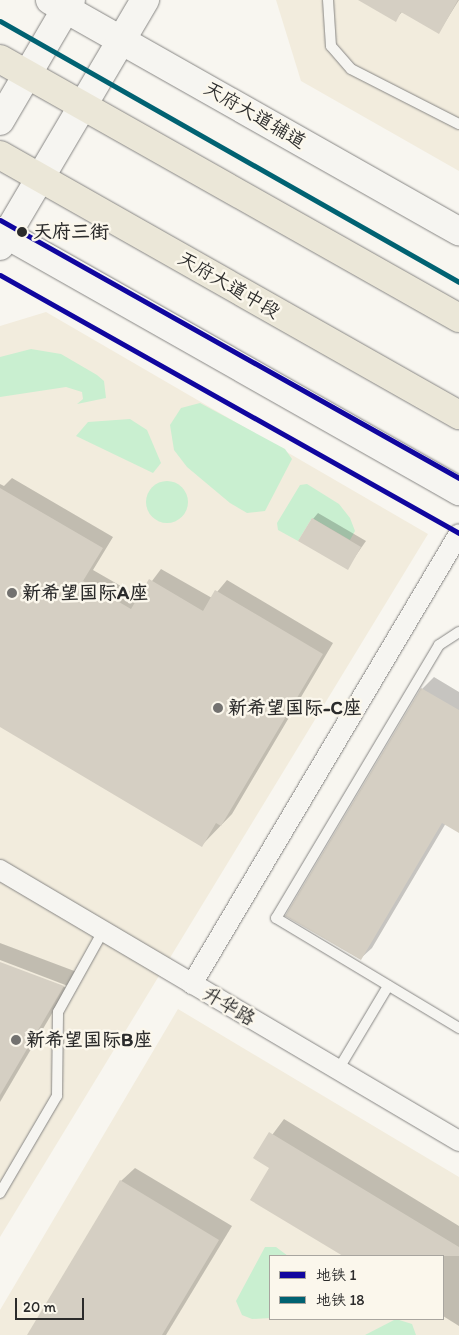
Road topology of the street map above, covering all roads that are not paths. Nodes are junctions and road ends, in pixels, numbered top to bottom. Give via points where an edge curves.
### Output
1 (145, 0) edge
2 (328, 0) edge
3 (62, 3) edge
4 (122, 40) junction
5 (0, 59) edge
6 (28, 74) junction
7 (84, 106) junction
8 (0, 121) edge
9 (459, 124) edge
10 (0, 155) edge
11 (42, 179) junction
12 (459, 231) edge
13 (3, 238) edge
14 (459, 318) edge
15 (459, 415) edge
16 (459, 491) edge
17 (459, 534) edge
18 (459, 632) edge
19 (0, 870) edge
20 (103, 931) junction
21 (192, 984) junction
22 (388, 986) junction
23 (459, 1028) edge
24 (338, 1070) junction
25 (459, 1141) edge
26 (0, 1193) edge

1 - 4 street
2 - 9 lane via 330,46 351,69
3 - 4 street, 天府大道辅道
3 - 6 street
4 - 7 street
4 - 12 street, 天府大道辅道
5 - 6 main road
6 - 7 main road
6 - 8 street
7 - 11 street
7 - 14 main road
10 - 11 main road, 天府大道中段
11 - 13 street
11 - 15 main road, 天府大道中段
13 - 16 street
17 - 21 street
18 - 22 lane via 439,644 276,918
19 - 20 street, 升华路
20 - 21 street, 升华路
20 - 26 lane via 58,1012 57,1096
21 - 24 street, 升华路
22 - 23 lane
22 - 24 lane
24 - 25 street, 升华路

